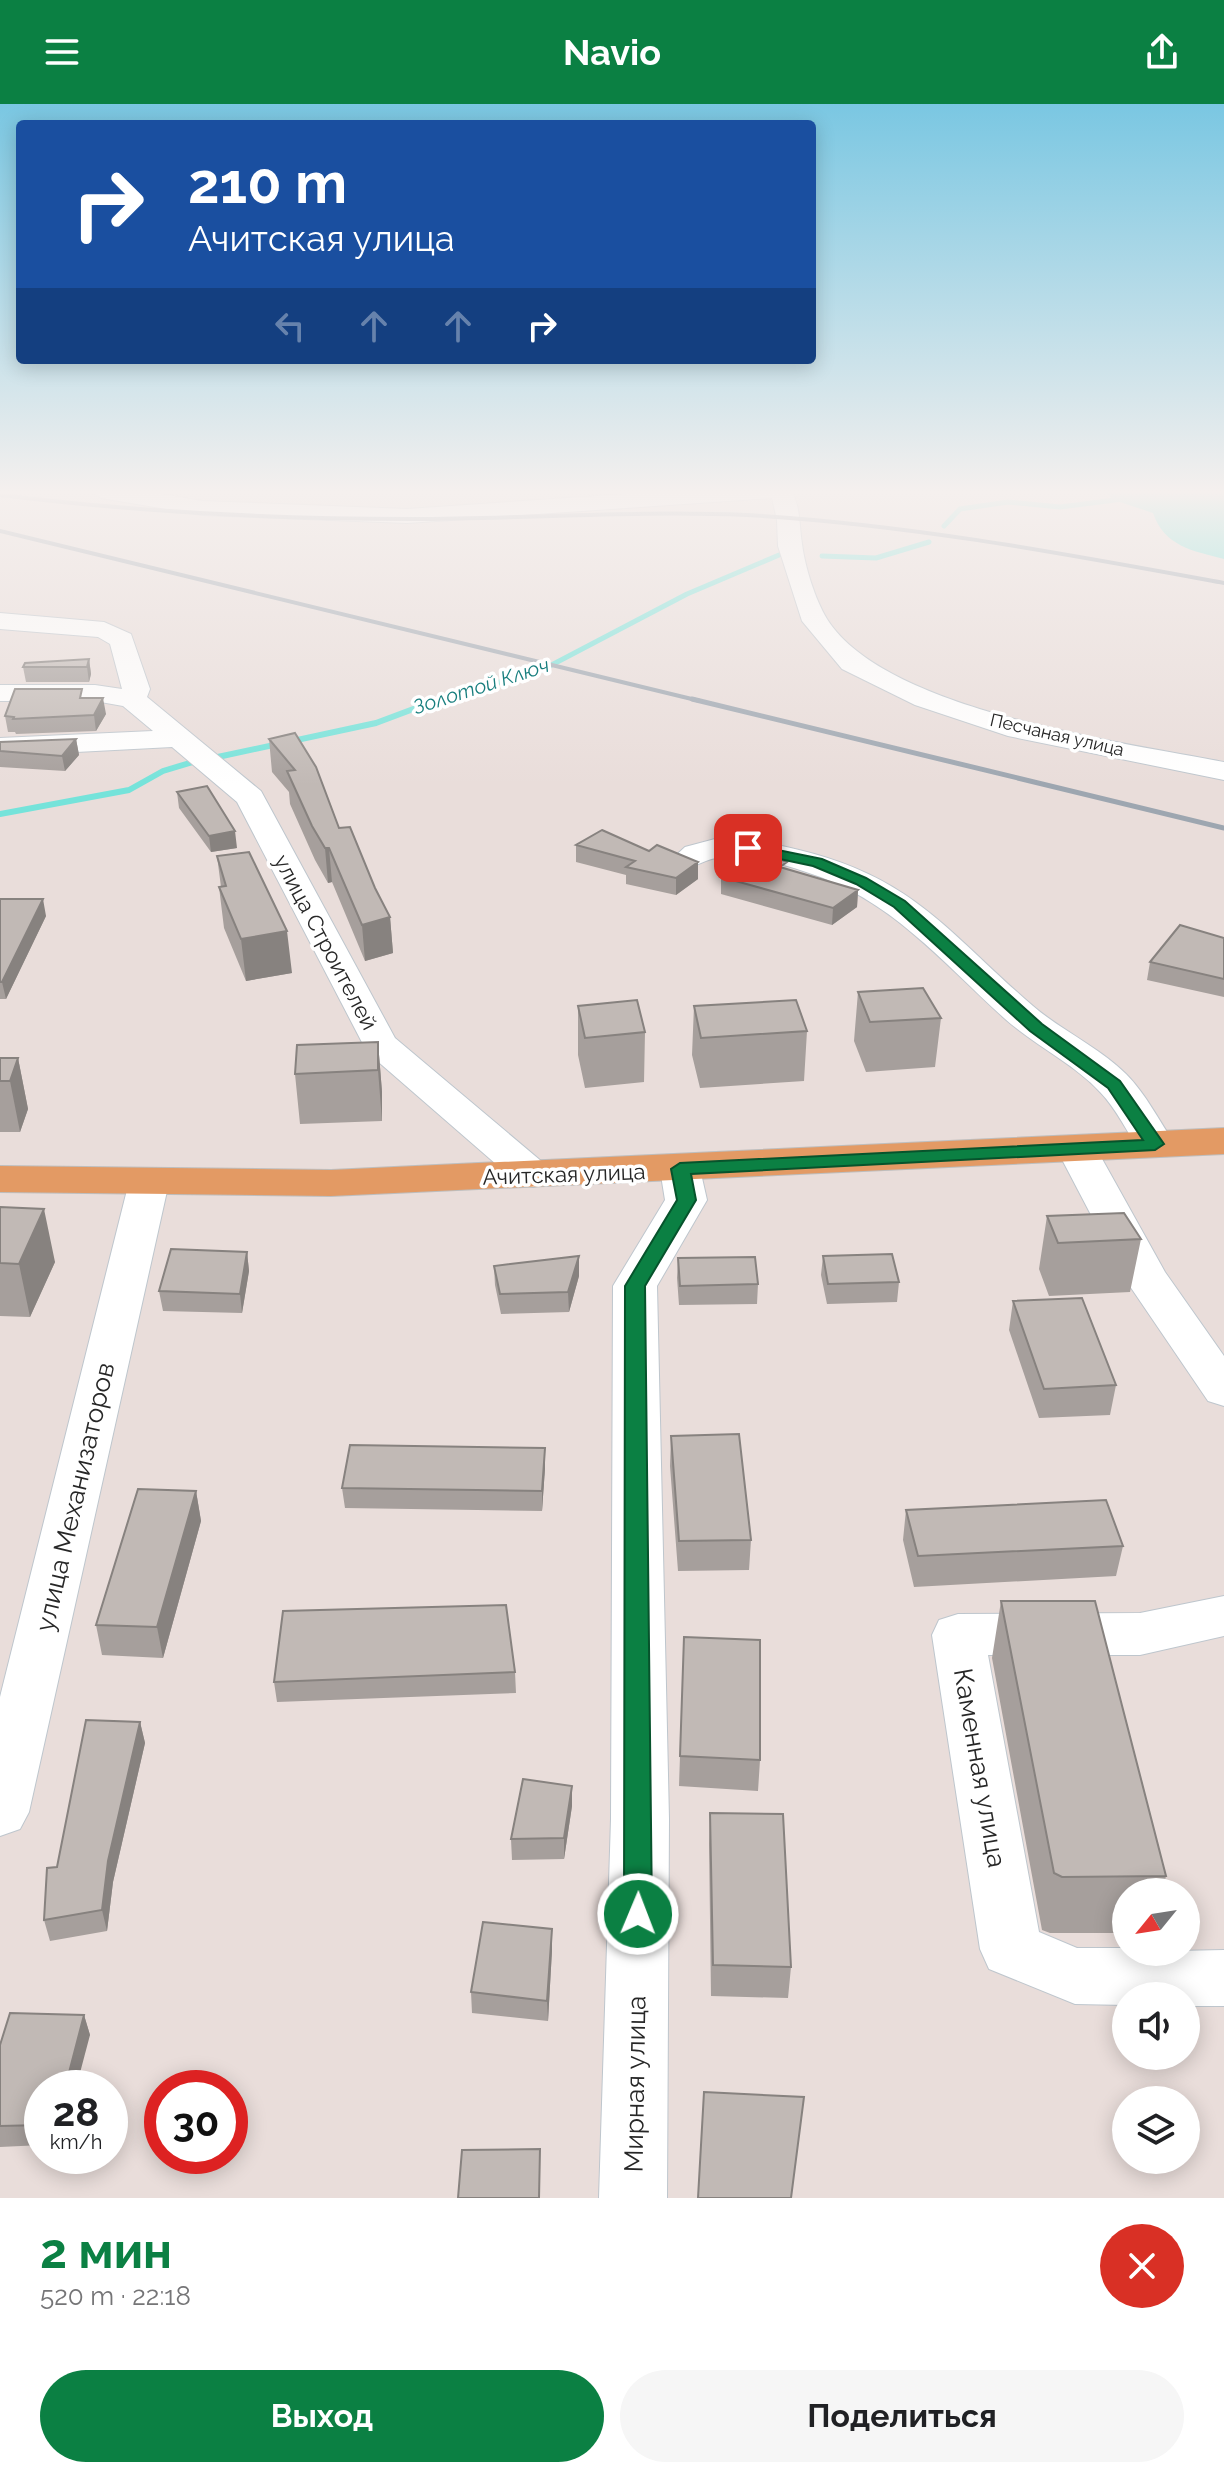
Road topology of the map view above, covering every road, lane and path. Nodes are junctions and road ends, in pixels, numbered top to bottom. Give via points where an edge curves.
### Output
1 (802, 589) edge
2 (0, 621) edge
3 (0, 693) edge
4 (132, 699) junction
5 (182, 738) junction
6 (0, 747) edge
7 (1224, 771) edge
8 (688, 859) edge
9 (1224, 1141) edge
10 (1155, 1144) junction
11 (1076, 1148) junction
12 (680, 1169) junction
13 (533, 1175) junction
14 (0, 1179) edge
15 (149, 1182) junction
16 (1224, 1390) edge
17 (1224, 1616) edge
18 (2, 1797) edge
19 (1224, 1978) edge
20 (633, 2198) edge

1 - 7 street, Песчаная улица via 815,621 852,663 925,699 1018,730
2 - 4 street via 104,630 122,640 136,689
3 - 4 street via 95,693
4 - 5 street, улица Строителей
5 - 6 street
5 - 13 street, улица Строителей via 250,797 380,1044
8 - 10 street via 714,849 748,848 803,859 861,881 900,904 1036,1027 1114,1084
9 - 10 main road, Ачитская улица
10 - 11 main road, Ачитская улица
11 - 12 main road, Ачитская улица
11 - 16 street via 1145,1276
12 - 13 main road, Ачитская улица
12 - 20 street, Мирная улица via 686,1200 635,1286 640,1819
13 - 15 main road, Ачитская улица via 331,1183
14 - 15 main road, Ачитская улица
15 - 18 street, улица Механизаторов
17 - 19 street, Каменная улица via 1140,1634 958,1635 1011,1949 1075,1976

